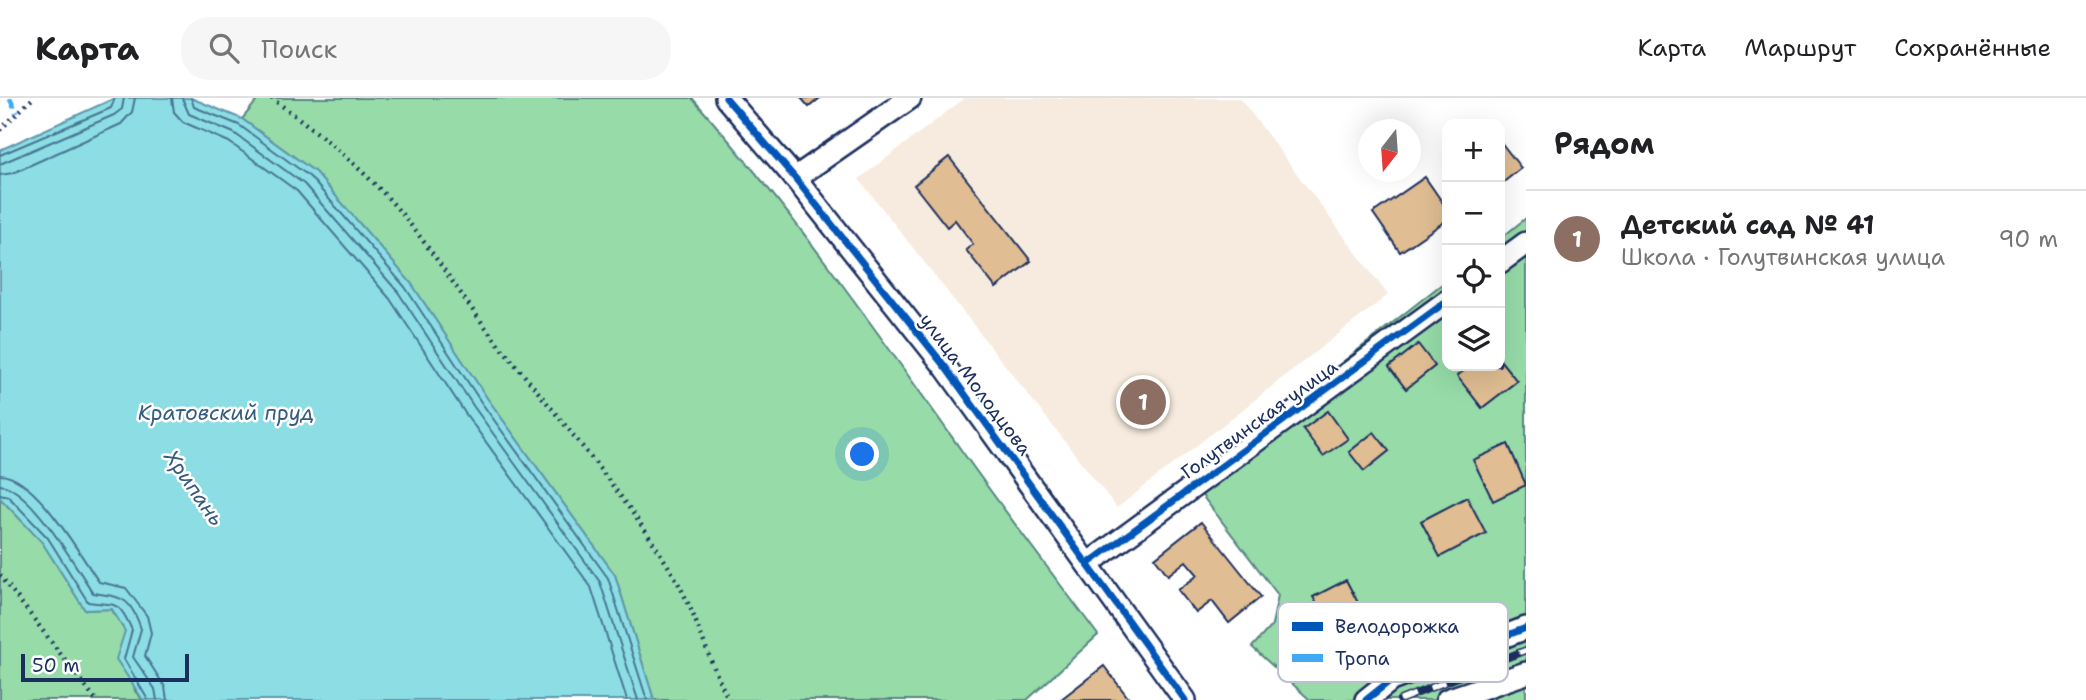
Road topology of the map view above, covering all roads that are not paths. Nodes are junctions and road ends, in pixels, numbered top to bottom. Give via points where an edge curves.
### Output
1 (726, 98) edge
2 (910, 98) edge
3 (795, 178) junction
4 (1526, 243) edge
5 (1505, 258) edge
6 (1442, 305) edge
7 (1089, 563) junction
8 (1526, 628) edge
9 (1508, 635) edge
10 (1526, 673) edge
11 (1508, 679) edge
12 (1388, 682) edge
13 (1500, 682) edge
14 (1185, 700) edge
15 (1366, 700) edge
16 (1447, 700) edge

1 - 3 street, улица Молодцова
2 - 3 street
3 - 7 street, улица Молодцова via 946,368
4 - 5 street
6 - 7 street, Голутвинская улица
7 - 14 street, улица Молодцова
8 - 9 street
10 - 11 street
12 - 15 street
13 - 16 street

